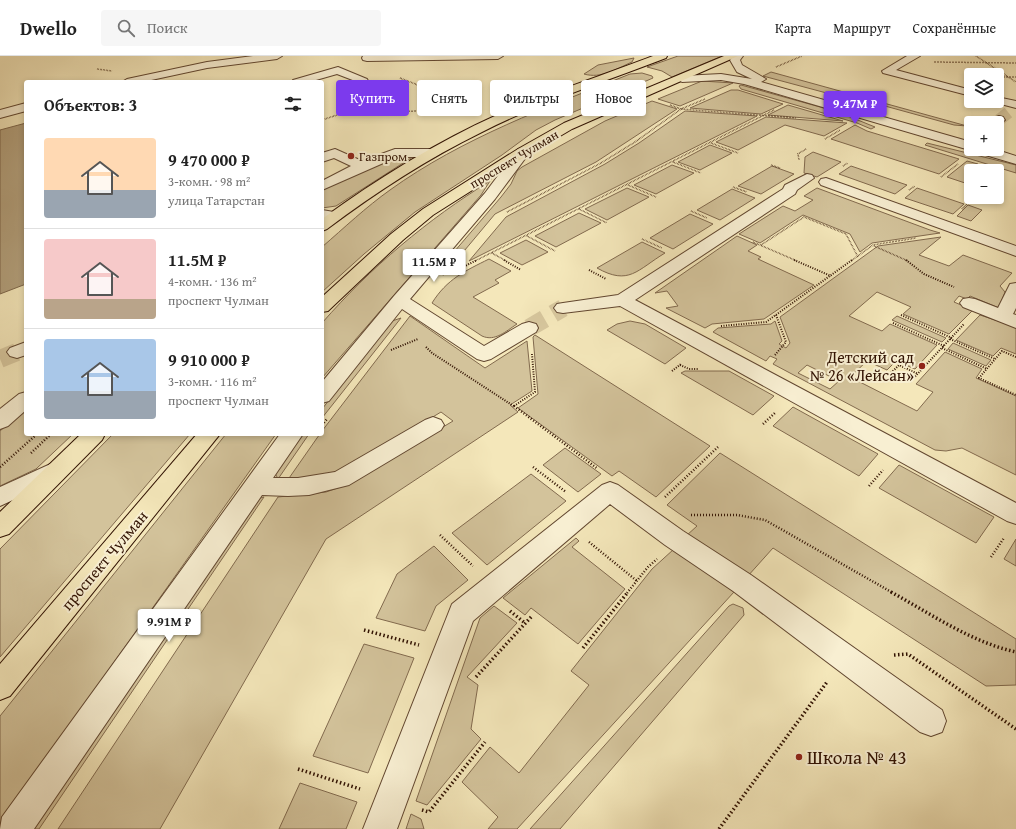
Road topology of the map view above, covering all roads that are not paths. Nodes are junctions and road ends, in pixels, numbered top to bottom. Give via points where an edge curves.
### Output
1 (277, 56) edge
2 (498, 56) edge
3 (662, 56) edge
4 (733, 56) edge
5 (738, 56) edge
6 (367, 58) dead end
7 (910, 58) edge
8 (205, 60) edge
9 (627, 70) junction
10 (682, 79) junction
11 (750, 79) junction
12 (134, 80) edge
13 (305, 80) edge
14 (361, 80) edge
15 (661, 86) junction
16 (964, 91) edge
17 (24, 108) edge
18 (0, 114) edge
19 (964, 136) edge
20 (1004, 146) edge
21 (1016, 149) edge
22 (523, 152) junction
23 (434, 153) junction
24 (1003, 156) edge
25 (324, 157) edge
26 (1016, 160) edge
27 (362, 166) junction
28 (807, 178) dead end
29 (826, 182) dead end
30 (324, 185) edge
31 (326, 218) edge
32 (1016, 251) edge
33 (1016, 288) edge
34 (400, 300) junction
35 (623, 300) junction
36 (324, 305) edge
37 (974, 305) road end
38 (564, 308) tunnel mouth
39 (1010, 320) edge
40 (529, 328) tunnel mouth
41 (324, 394) edge
42 (24, 400) edge
43 (0, 421) edge
44 (433, 425) dead end
45 (92, 436) edge
46 (207, 436) edge
47 (291, 436) edge
48 (57, 470) junction
49 (256, 485) junction
50 (0, 497) edge
51 (1016, 514) edge
52 (0, 527) edge
53 (0, 686) edge
54 (931, 721) dead end
55 (14, 829) edge
56 (380, 829) edge

1 - 8 street
2 - 6 street
3 - 9 main road
4 - 10 main road, проспект Чулман
5 - 11 street via 736,64
7 - 16 street via 887,71
8 - 12 street
9 - 15 main road via 656,72 662,77
9 - 23 main road via 501,118
10 - 11 street
10 - 15 main road, проспект Чулман
11 - 19 street
13 - 14 street via 338,70
15 - 22 main road, проспект Чулман via 568,126
17 - 18 street
20 - 21 street
22 - 34 street via 490,196
22 - 36 main road, проспект Чулман via 428,212 397,237
23 - 27 street via 395,153
23 - 31 main road
24 - 26 street
25 - 27 street via 335,153
27 - 30 street
28 - 35 street
29 - 32 street
33 - 39 street
34 - 40 street via 484,355
34 - 41 street
35 - 38 street
35 - 51 street
37 - 39 street
42 - 43 street
44 - 49 street via 341,480 287,489
45 - 48 main road
46 - 53 main road, проспект Чулман
47 - 49 street
48 - 50 street
48 - 52 main road
49 - 55 street
54 - 56 street via 742,583 610,491 462,613

